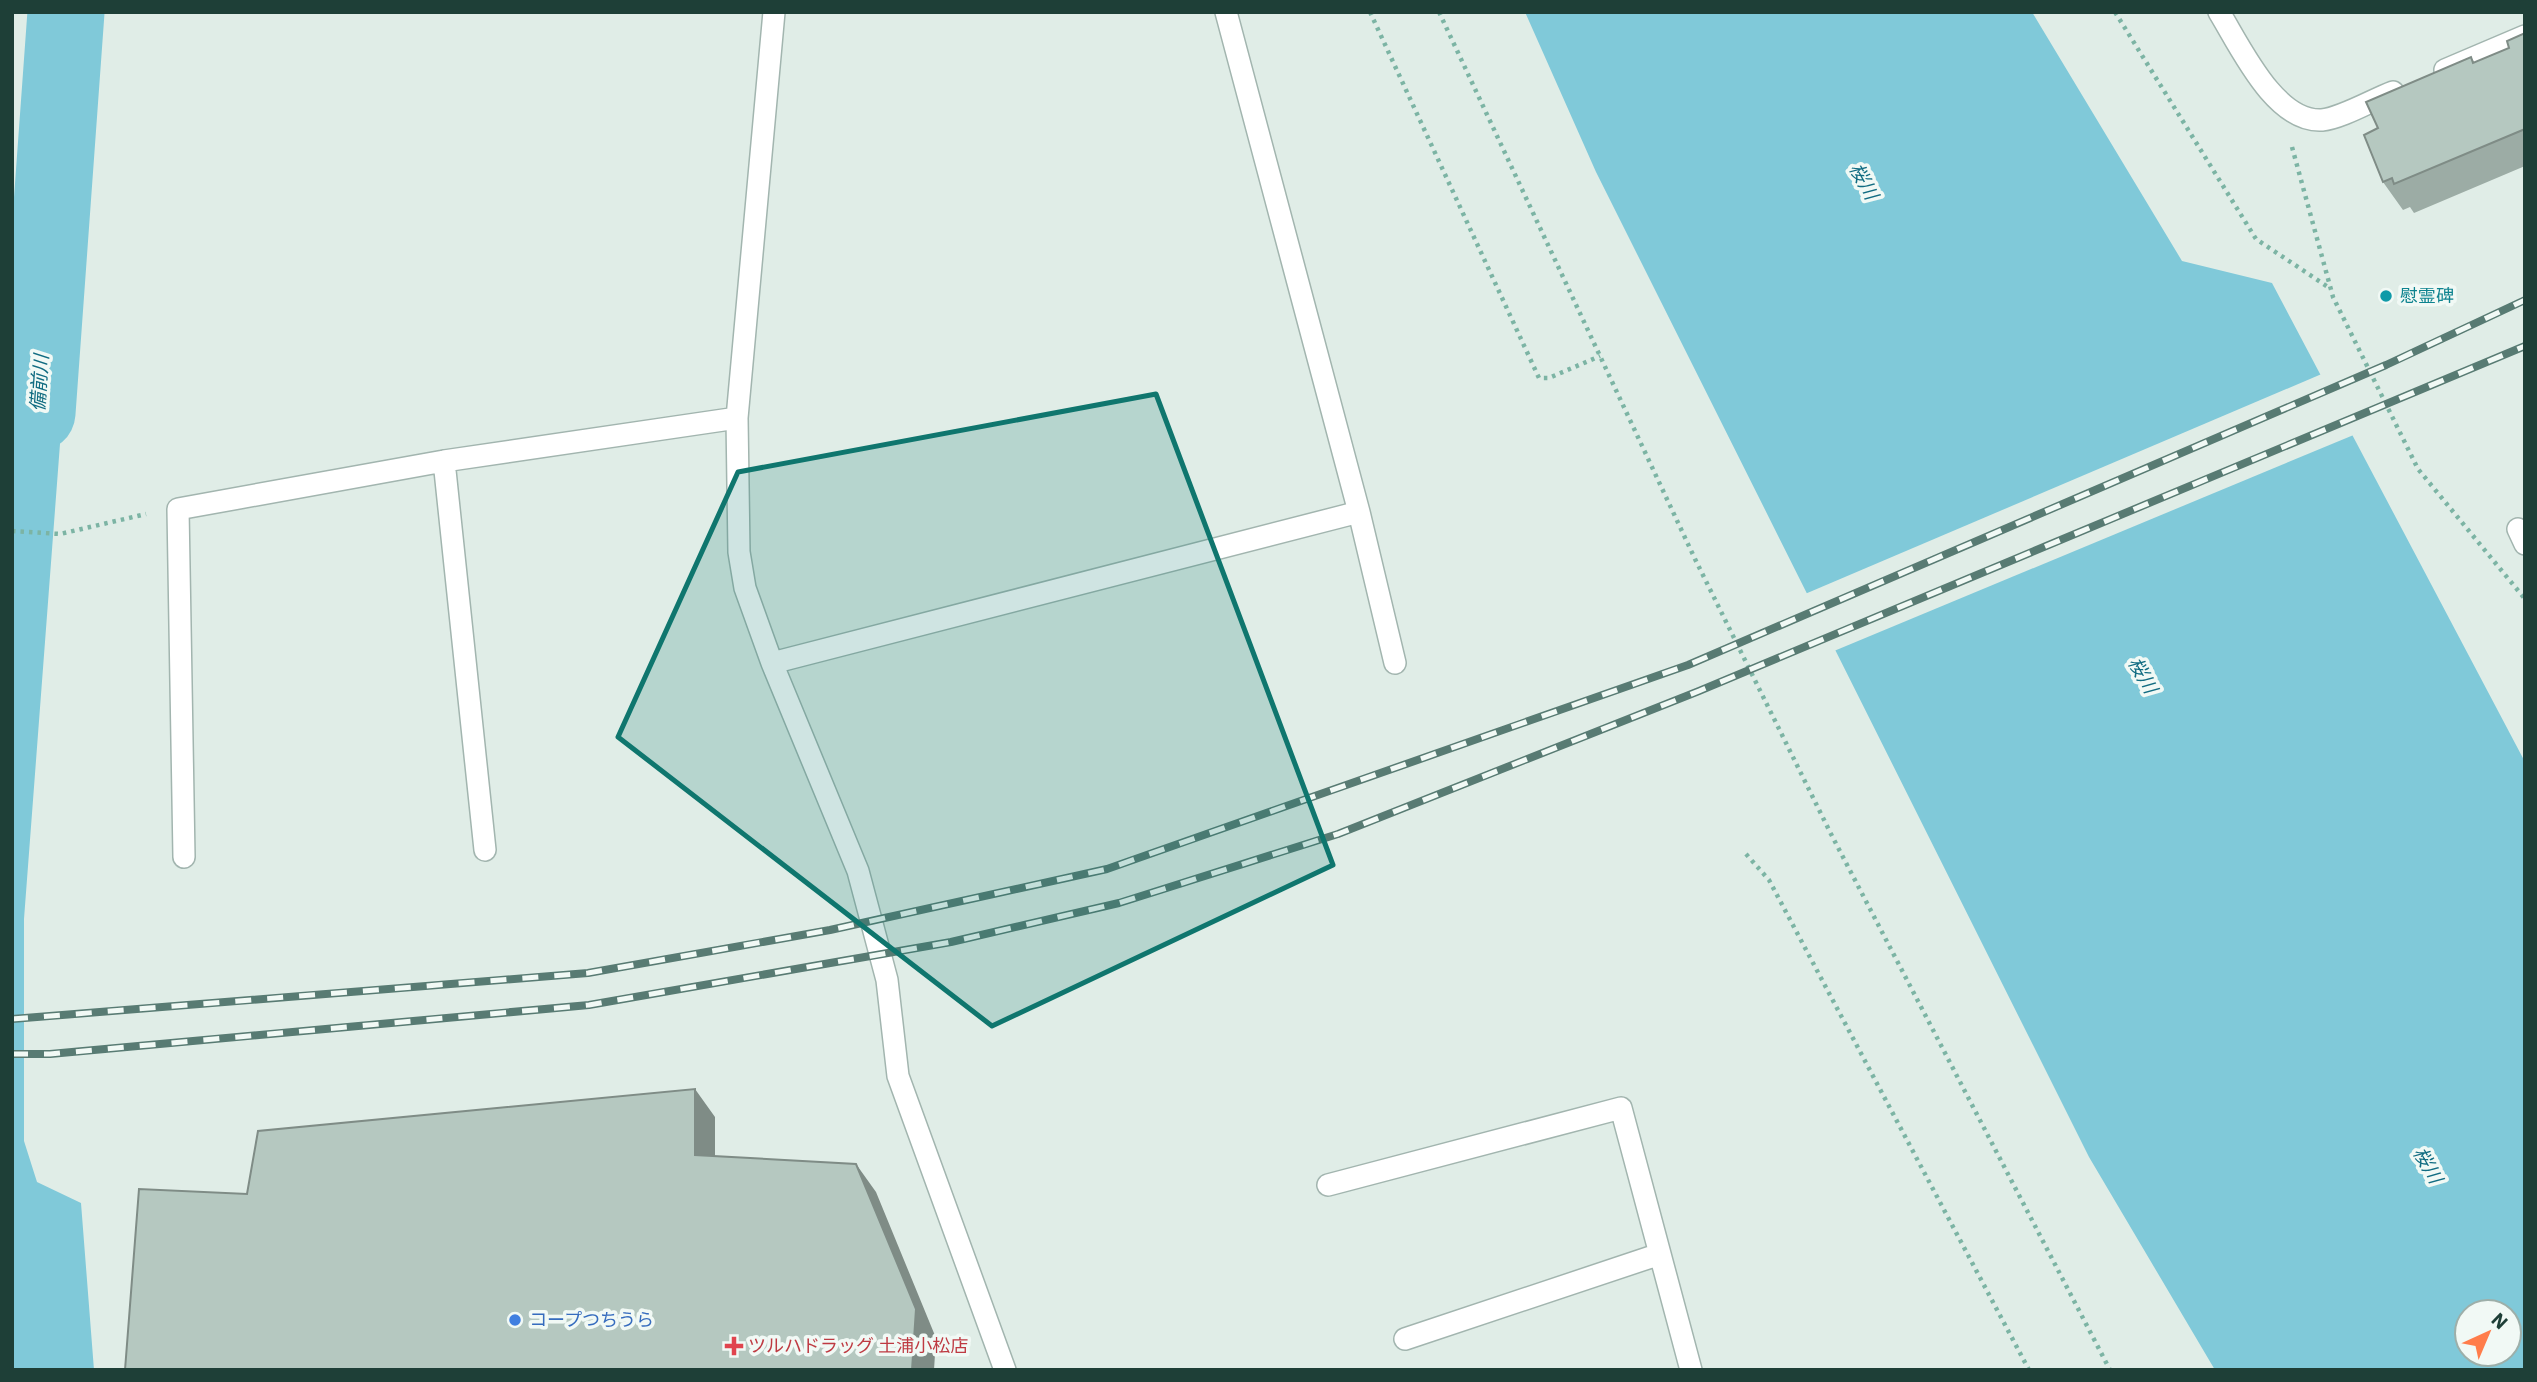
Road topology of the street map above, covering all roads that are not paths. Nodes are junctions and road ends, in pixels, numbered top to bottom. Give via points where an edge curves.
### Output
1 (774, 12) edge
2 (1226, 12) edge
3 (2219, 12) edge
4 (2525, 36) edge
5 (737, 418) junction
6 (444, 461) junction
7 (1359, 512) junction
8 (772, 663) junction
9 (1395, 663) dead end
10 (485, 850) dead end
11 (184, 857) dead end
12 (1328, 1185) dead end
13 (1660, 1254) junction
14 (1405, 1339) dead end
15 (1005, 1370) edge
16 (1691, 1370) edge

1 - 5 street
2 - 7 street
3 - 4 street via 2269,92 2306,119 2325,120
5 - 6 street
5 - 8 street via 738,552 745,588
6 - 10 street
6 - 11 street via 178,509
7 - 8 street
7 - 9 street
8 - 15 street via 858,870 887,980 898,1076
12 - 13 street via 1621,1108
13 - 14 street
13 - 16 street

